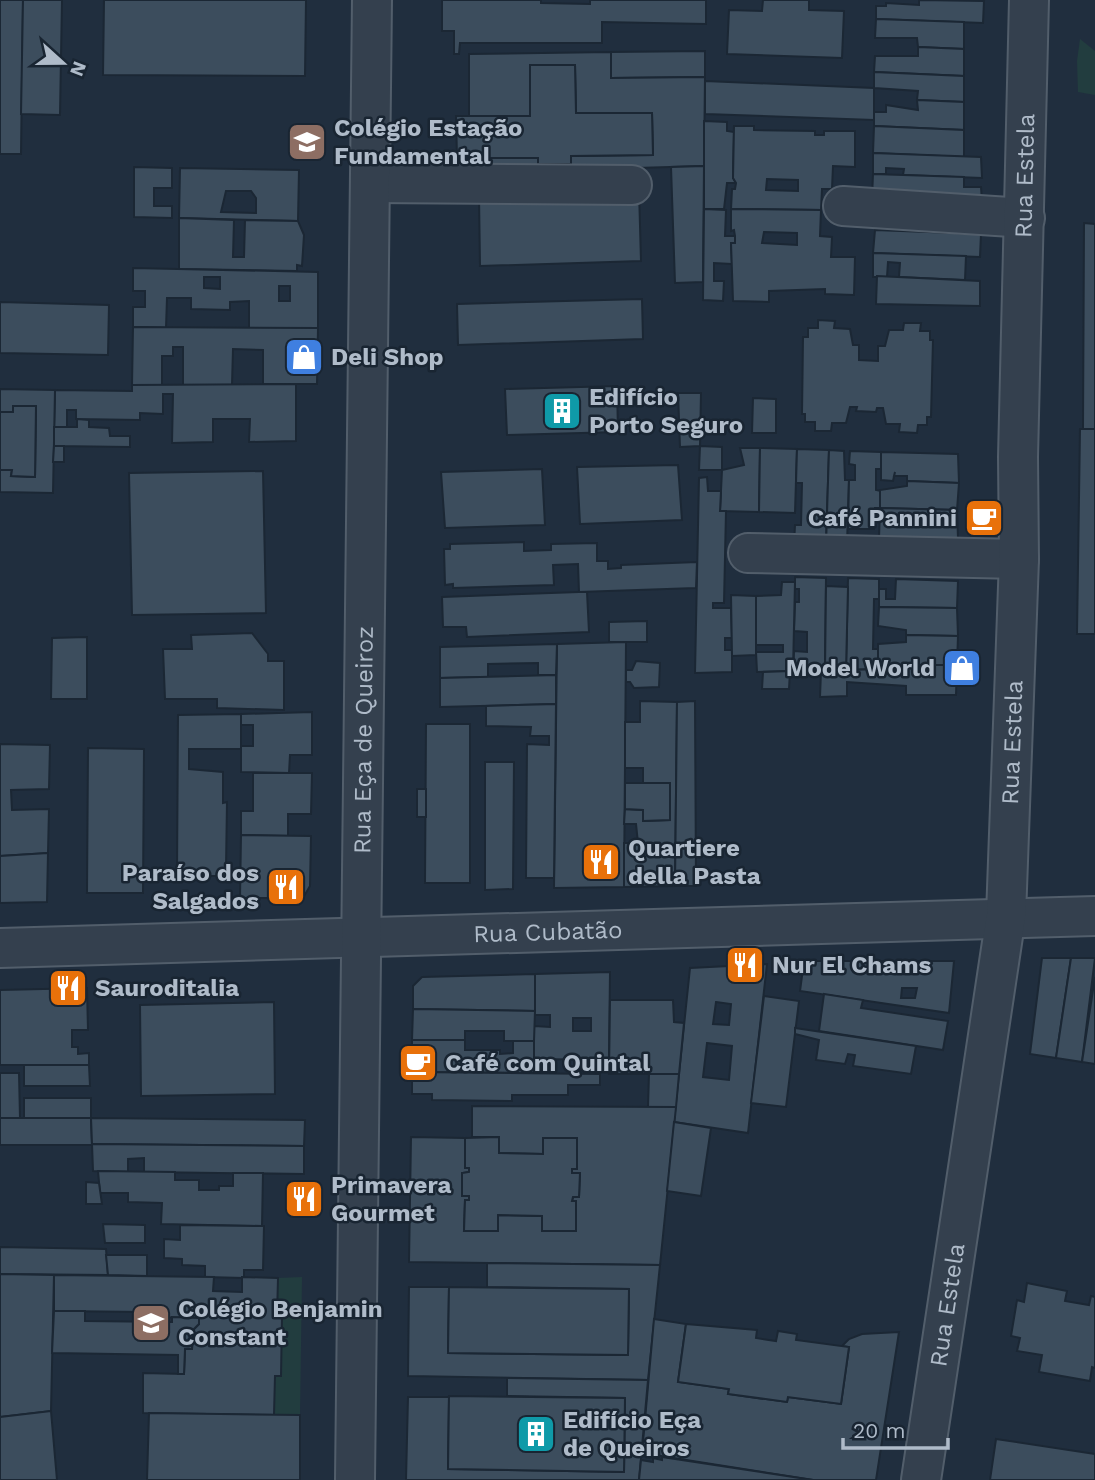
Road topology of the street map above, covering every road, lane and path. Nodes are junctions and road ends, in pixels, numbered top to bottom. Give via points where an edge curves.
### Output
1 (372, 0) edge
2 (1029, 0) edge
3 (370, 183) junction
4 (632, 186) dead end
5 (844, 206) dead end
6 (1025, 218) junction
7 (748, 553) dead end
8 (1019, 559) junction
9 (1006, 916) junction
10 (1095, 916) edge
11 (359, 938) junction
12 (0, 948) edge
13 (355, 1480) edge
14 (921, 1480) edge

1 - 3 street, Rua Eça de Queiroz
2 - 6 street, Rua Estela
3 - 4 street
3 - 11 street, Rua Eça de Queiroz
5 - 6 street
6 - 8 street, Rua Estela
7 - 8 street
8 - 9 street, Rua Estela
9 - 10 street, Rua Cubatão
9 - 11 street, Rua Cubatão
9 - 14 street, Rua Estela
11 - 12 street, Rua Cubatão
11 - 13 street, Rua Eça de Queiroz

